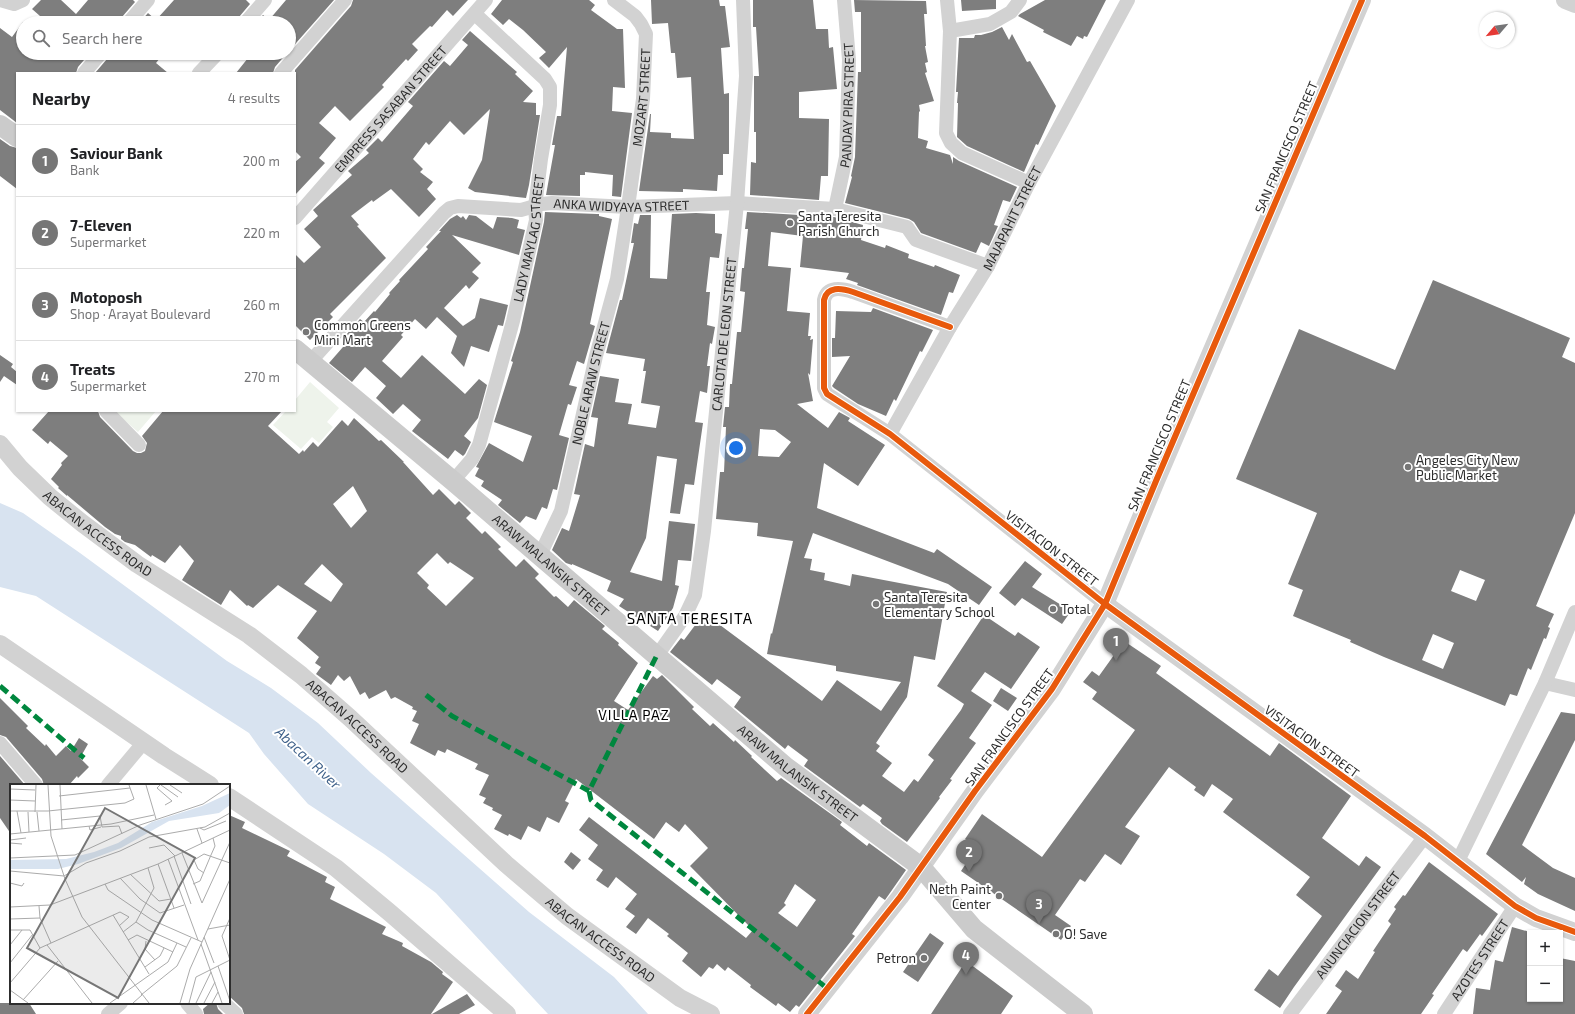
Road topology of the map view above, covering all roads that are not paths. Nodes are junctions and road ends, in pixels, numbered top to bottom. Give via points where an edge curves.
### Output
1 (0, 0) edge
2 (23, 0) edge
3 (148, 0) edge
4 (265, 0) edge
5 (345, 0) edge
6 (486, 0) edge
7 (614, 0) edge
8 (743, 0) edge
9 (844, 0) edge
10 (947, 0) edge
11 (1020, 0) edge
12 (1128, 0) edge
13 (1362, 0) edge
14 (1565, 0) edge
15 (1575, 4) edge
16 (475, 14) junction
17 (134, 16) edge
18 (251, 16) edge
19 (950, 31) junction
20 (296, 56) edge
21 (95, 60) edge
22 (211, 60) edge
23 (292, 60) edge
24 (85, 72) edge
25 (200, 72) edge
26 (282, 72) edge
27 (0, 125) edge
28 (16, 136) edge
29 (1029, 183) junction
30 (737, 203) junction
31 (535, 207) junction
32 (628, 207) junction
33 (835, 209) junction
34 (296, 217) edge
35 (988, 266) junction
36 (950, 327) junction
37 (302, 356) edge
38 (107, 412) edge
39 (890, 434) junction
40 (0, 444) edge
41 (139, 445) dead end
42 (453, 481) junction
43 (540, 555) junction
44 (1105, 604) junction
45 (1575, 612) edge
46 (0, 644) edge
47 (656, 656) junction
48 (1545, 683) junction
49 (1575, 690) edge
50 (144, 742) junction
51 (0, 743) edge
52 (35, 784) edge
53 (109, 784) edge
54 (208, 784) edge
55 (230, 798) edge
56 (1425, 836) junction
57 (1458, 861) junction
58 (921, 867) junction
59 (1515, 906) junction
60 (1575, 932) edge
61 (120, 1004) edge
62 (188, 1004) edge
63 (225, 1004) edge
64 (108, 1014) edge
65 (196, 1014) edge
66 (236, 1014) edge
67 (507, 1014) edge
68 (711, 1014) edge
69 (807, 1014) edge
70 (1083, 1014) edge
71 (1290, 1014) edge
72 (1444, 1014) edge

1 - 2 street via 14,4
3 - 17 street
4 - 18 street
5 - 20 street
6 - 16 street, EMPRESS SASABAN STREET
7 - 32 street, MOZART STREET via 635,16 646,34 643,98
8 - 30 street, CARLOTA DE LEON STREET via 746,76
9 - 33 street, PANDAY PIRA STREET via 850,60 846,157
10 - 19 street
11 - 19 street via 1011,12 990,24
12 - 29 street, MAJAPAHIT STREET
13 - 44 street, SAN FRANCISCO STREET
14 - 15 street
16 - 31 street, LADY MAYLAG STREET via 545,79 550,87 550,105
16 - 34 street, EMPRESS SASABAN STREET
19 - 29 street via 946,133 951,143 962,153
21 - 24 street
22 - 25 street
23 - 26 street
27 - 28 main road
29 - 35 street, MAJAPAHIT STREET
30 - 32 street, ANKA WIDYAYA STREET
30 - 33 street, ANKA WIDYAYA STREET
30 - 47 street, CARLOTA DE LEON STREET via 704,531 695,595 685,616
31 - 32 street, ANKA WIDYAYA STREET via 552,203
31 - 37 street, ANKA WIDYAYA STREET via 521,210 458,206 450,208
31 - 42 street, LADY MAYLAG STREET via 536,220 513,321 479,445 472,459
32 - 43 street, NOBLE ARAW STREET via 617,279 596,356 561,511
33 - 35 street, ANKA WIDYAYA STREET via 907,227 916,240
35 - 36 street, MAJAPAHIT STREET
36 - 39 street, MAJAPAHIT STREET
36 - 39 street, VISITACION STREET via 844,289 829,290 825,294 824,388 827,394
37 - 42 main road, ARAW MALANSIK STREET
38 - 41 street
39 - 44 street, VISITACION STREET
40 - 68 street, ABACAN ACCESS ROAD via 50,497 82,523 137,564 249,635 301,675 506,864 567,916 680,998
42 - 43 main road, ARAW MALANSIK STREET
43 - 47 main road, ARAW MALANSIK STREET
44 - 56 street, VISITACION STREET
44 - 58 street, SAN FRANCISCO STREET via 1052,689
45 - 48 street
46 - 50 street
47 - 58 main road, ARAW MALANSIK STREET via 786,767
48 - 49 street
48 - 57 street
50 - 53 street
50 - 54 street
51 - 52 street
55 - 67 street via 336,868
56 - 57 street, VISITACION STREET
56 - 71 street, ANUNCIACION STREET
57 - 59 street, VISITACION STREET
58 - 69 street, SAN FRANCISCO STREET
58 - 70 main road, ARAW MALANSIK STREET via 974,929
59 - 60 street, VISITACION STREET via 1536,918
59 - 72 street, AZOTES STREET
61 - 64 street
62 - 65 street
63 - 66 street

